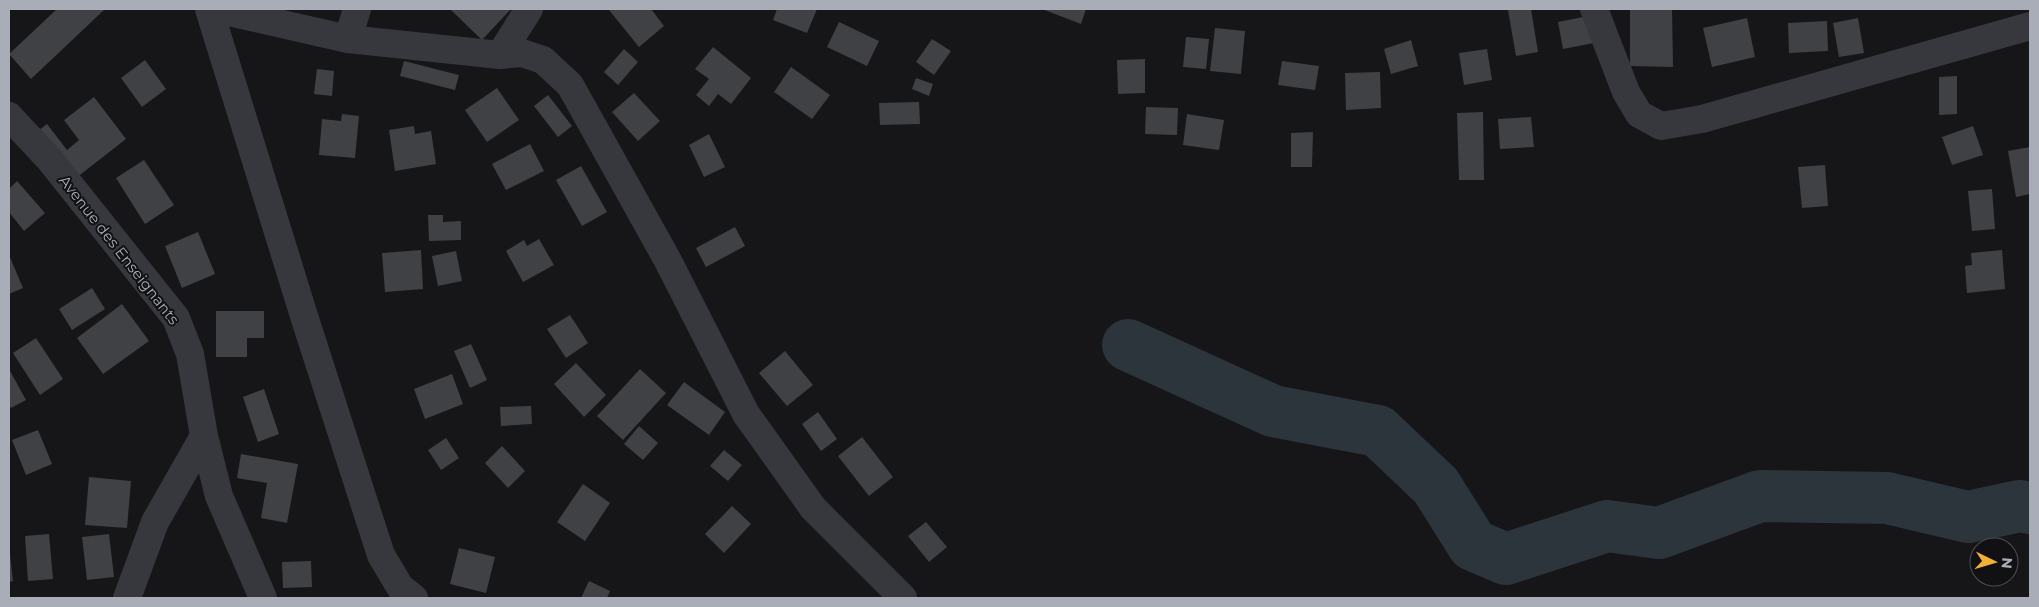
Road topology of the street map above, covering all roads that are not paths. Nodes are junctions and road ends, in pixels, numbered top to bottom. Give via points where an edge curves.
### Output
1 (209, 9) edge
2 (216, 9) edge
3 (357, 9) edge
4 (529, 9) edge
5 (1594, 9) edge
6 (2030, 26) edge
7 (348, 39) junction
8 (500, 55) junction
9 (9, 116) edge
10 (204, 436) junction
11 (127, 598) edge
12 (263, 598) edge
13 (414, 598) edge
14 (904, 598) edge

1 - 13 street via 381,555 400,586
2 - 7 street
3 - 7 street
4 - 8 street
5 - 6 street via 1626,92 1638,114 1661,126 1702,120
7 - 8 street
8 - 14 street via 522,53 543,60 570,86 667,259 746,414 813,508
9 - 10 street, Avenue des Enseignants via 50,160 176,318 190,354
10 - 11 street via 155,522
10 - 12 street, Avenue des Enseignants via 219,496

